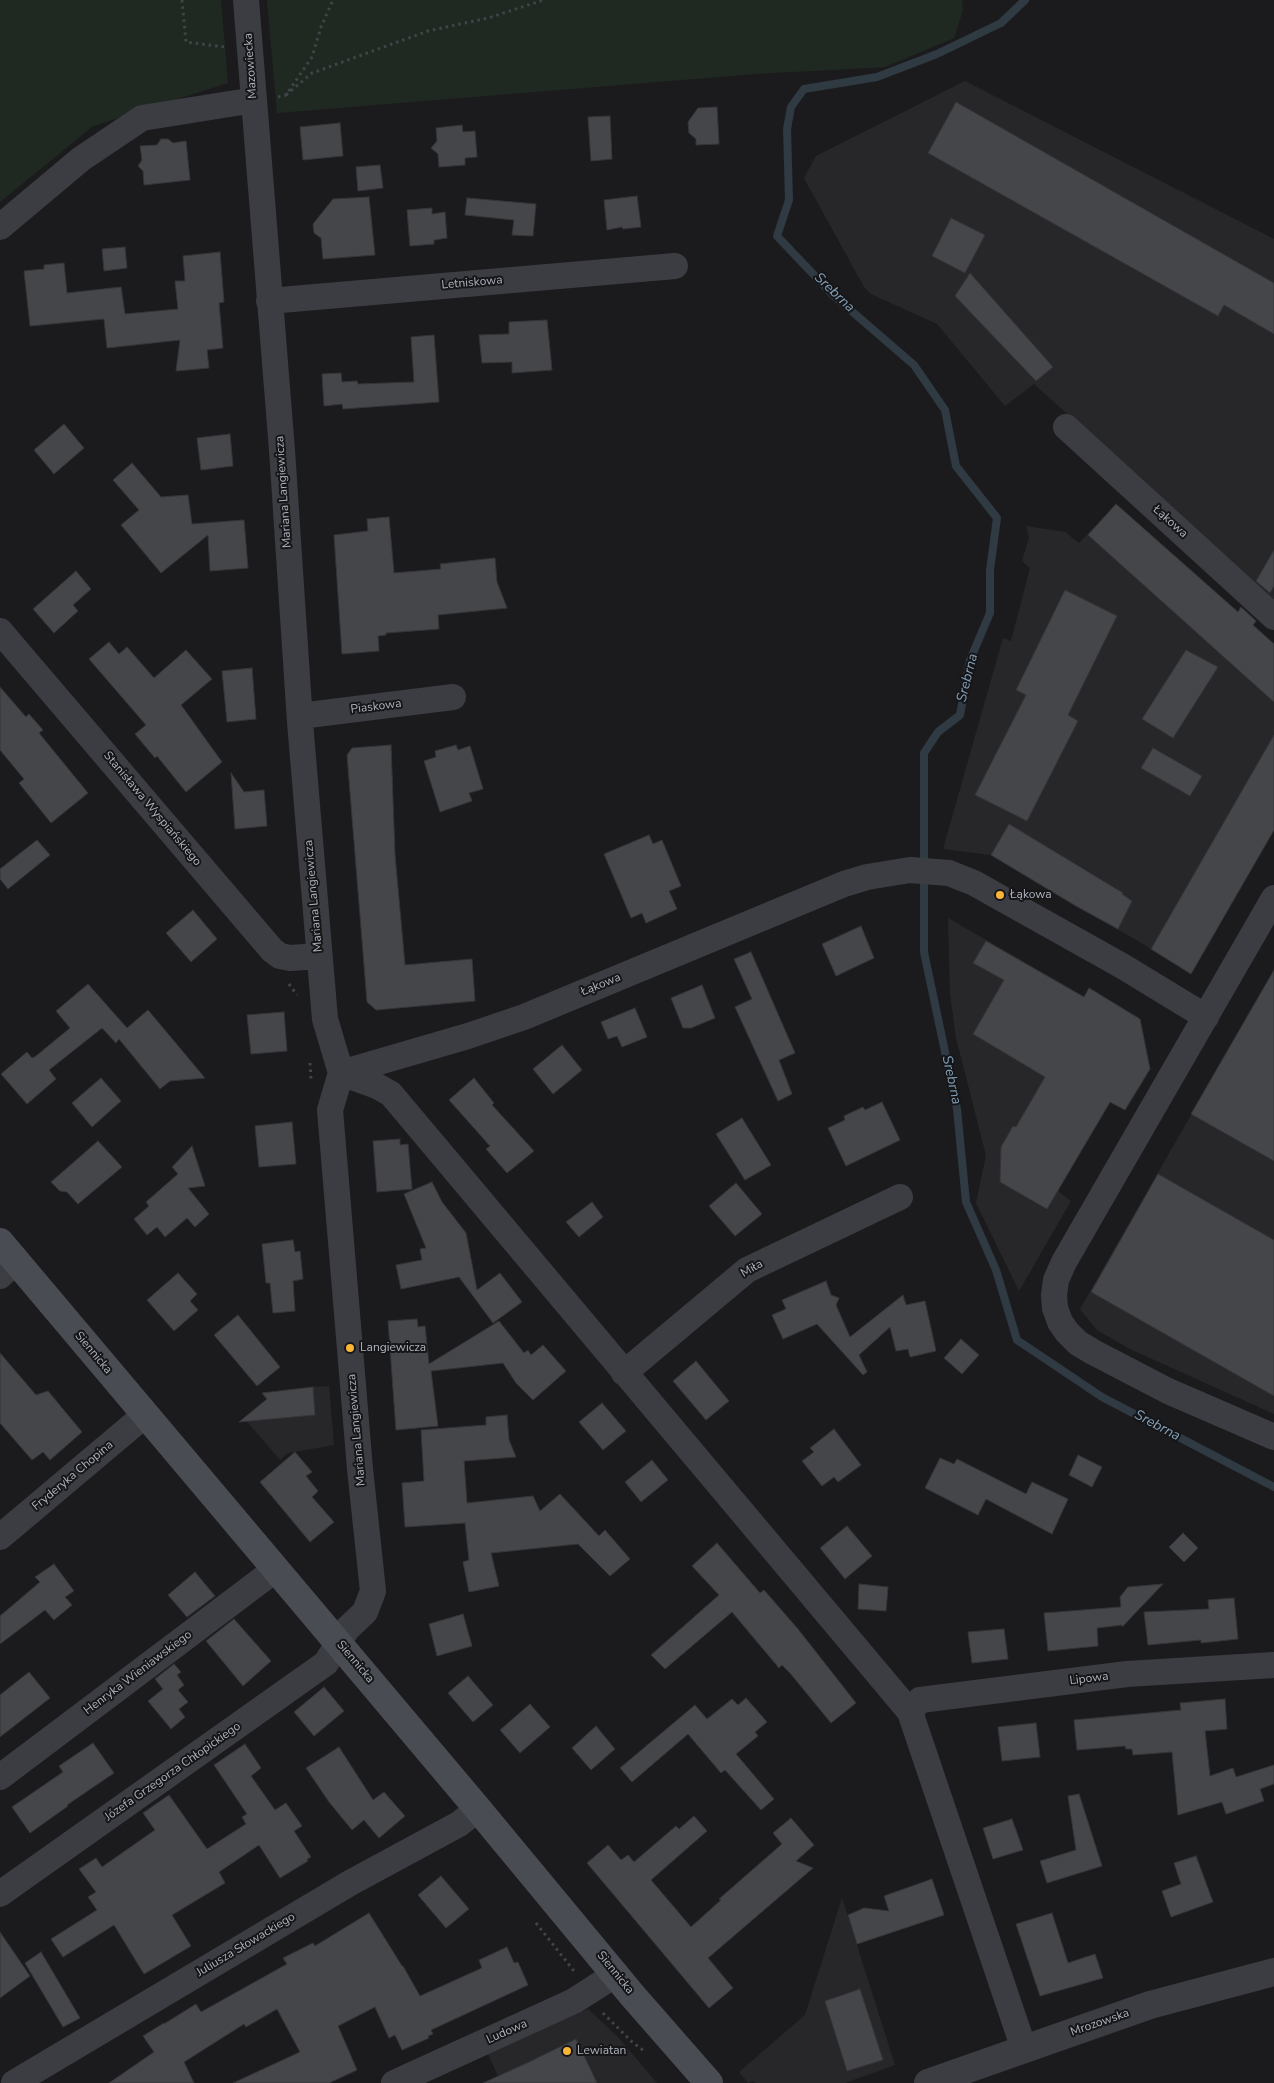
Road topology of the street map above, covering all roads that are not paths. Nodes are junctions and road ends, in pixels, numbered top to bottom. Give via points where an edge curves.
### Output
1 (246, 0) edge
2 (253, 102) junction
3 (256, 133) joint
4 (0, 227) edge
5 (675, 266) dead end
6 (269, 301) junction
7 (1066, 427) dead end
8 (1274, 618) edge
9 (0, 631) edge
10 (453, 697) dead end
11 (300, 716) junction
12 (1274, 898) edge
13 (319, 956) junction
14 (1206, 1017) junction
15 (341, 1072) junction
16 (900, 1197) dead end
17 (5, 1260) edge
18 (624, 1373) junction
19 (146, 1414) junction
20 (1274, 1437) edge
21 (0, 1537) edge
22 (276, 1569) junction
23 (339, 1644) junction
24 (1274, 1665) edge
25 (910, 1712) junction
26 (0, 1777) edge
27 (478, 1809) junction
28 (0, 1894) edge
29 (1274, 1972) edge
30 (616, 1974) junction
31 (1024, 2049) junction
32 (14, 2083) edge
33 (394, 2083) edge
34 (709, 2083) edge
35 (928, 2083) edge

1 - 2 street, Mazowiecka
2 - 3 street, Mazowiecka
2 - 4 street via 142,118 82,159
3 - 6 street, Mariana Langiewicza
5 - 6 street, Letniskowa
6 - 11 street, Mariana Langiewicza
7 - 8 street, Łąkowa
9 - 13 street, Stanisława Wyspiańskiego via 272,950 290,958
10 - 11 street, Piaskowa
11 - 13 street, Mariana Langiewicza
12 - 14 street
13 - 15 street, Mariana Langiewicza via 324,1019
14 - 15 street, Łąkowa via 1000,895 949,873 916,870 888,872 844,884 524,1017
14 - 20 street via 1064,1262 1056,1280 1055,1308 1067,1332 1093,1352 1168,1391
15 - 18 street via 390,1094
15 - 23 street, Mariana Langiewicza via 330,1110 373,1591 365,1612 347,1629
16 - 18 street, Miła via 747,1270
17 - 19 main road, Siennicka
18 - 25 street
19 - 21 street, Fryderyka Chopina
19 - 22 main road, Siennicka
22 - 23 main road, Siennicka
22 - 26 street, Henryka Wieniawskiego
23 - 27 main road, Siennicka
23 - 28 street, Józefa Grzegorza Chłopickiego via 326,1663
24 - 25 street, Lipowa via 1128,1674 920,1700
25 - 31 street
27 - 30 main road, Siennicka
27 - 32 street, Juliusza Słowackiego via 459,1824 350,1883
29 - 31 street, Mrozowska via 1150,2005
30 - 33 street, Ludowa via 574,2001
30 - 34 main road, Siennicka
31 - 35 street, Mrozowska

